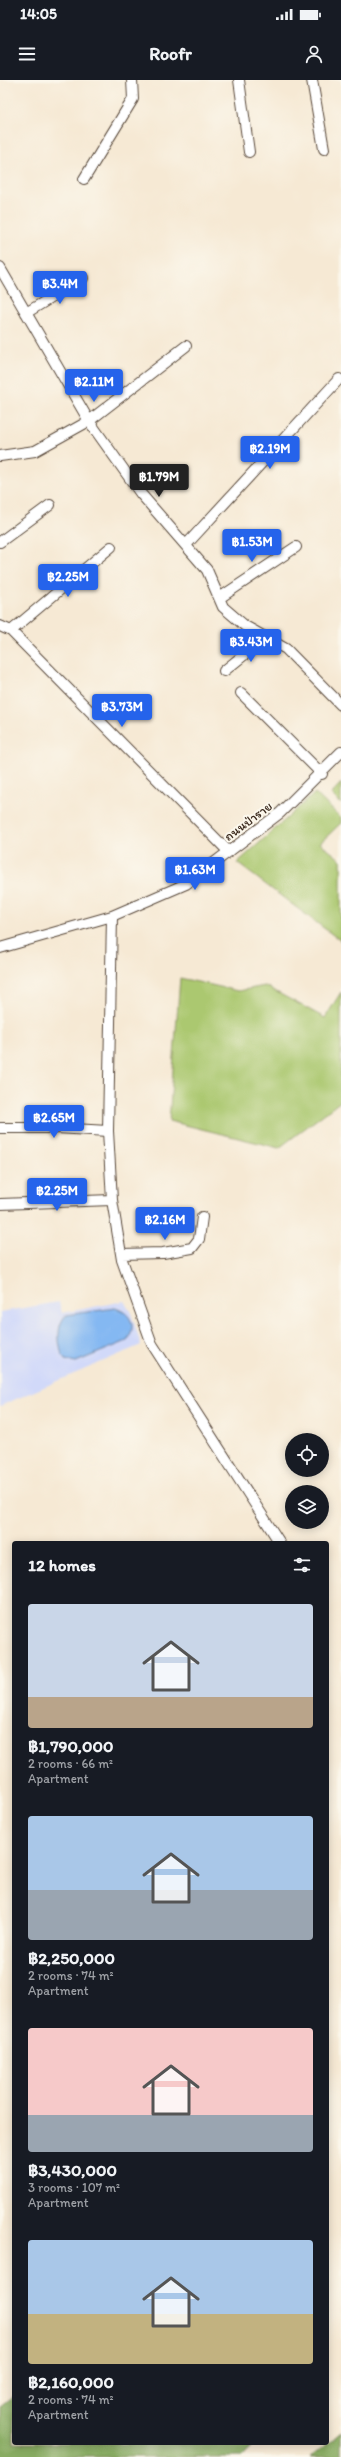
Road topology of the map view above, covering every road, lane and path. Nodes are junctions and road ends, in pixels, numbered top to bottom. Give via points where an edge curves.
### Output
1 (132, 80) edge
2 (239, 80) edge
3 (312, 80) edge
4 (324, 149) dead end
5 (249, 152) dead end
6 (84, 179) dead end
7 (0, 268) edge
8 (83, 278) dead end
9 (26, 313) junction
10 (186, 346) dead end
11 (339, 380) dead end
12 (89, 421) junction
13 (0, 456) edge
14 (50, 505) dead end
15 (0, 542) edge
16 (186, 545) junction
17 (296, 546) dead end
18 (111, 547) dead end
19 (221, 597) junction
20 (0, 626) edge
21 (11, 632) junction
22 (265, 638) junction
23 (224, 671) dead end
24 (241, 693) dead end
25 (341, 705) edge
26 (341, 752) edge
27 (322, 774) junction
28 (229, 852) junction
29 (112, 916) junction
30 (0, 948) edge
31 (0, 1128) edge
32 (108, 1131) junction
33 (112, 1200) junction
34 (0, 1204) edge
35 (202, 1217) dead end
36 (121, 1254) junction
37 (279, 1541) edge

1 - 6 street via 133,99
2 - 5 street
3 - 4 street
7 - 9 street
8 - 9 street
9 - 12 street
10 - 12 street
11 - 16 street
12 - 13 street via 35,450
12 - 16 street via 141,494
14 - 15 street
16 - 19 street via 207,570
17 - 19 street
18 - 21 street
19 - 22 street via 223,606 245,626
20 - 21 street
21 - 28 street
22 - 23 street
22 - 25 street via 286,649
24 - 27 street
26 - 27 street, ถนนป่าราย
27 - 28 street, ถนนป่าราย via 280,813
28 - 29 street, ถนนป่าราย via 186,884
29 - 30 street, ถนนป่าราย
29 - 32 street
31 - 32 street
32 - 33 street
33 - 34 street
33 - 36 street
35 - 36 street via 199,1239 192,1248 163,1253
36 - 37 street via 152,1344

